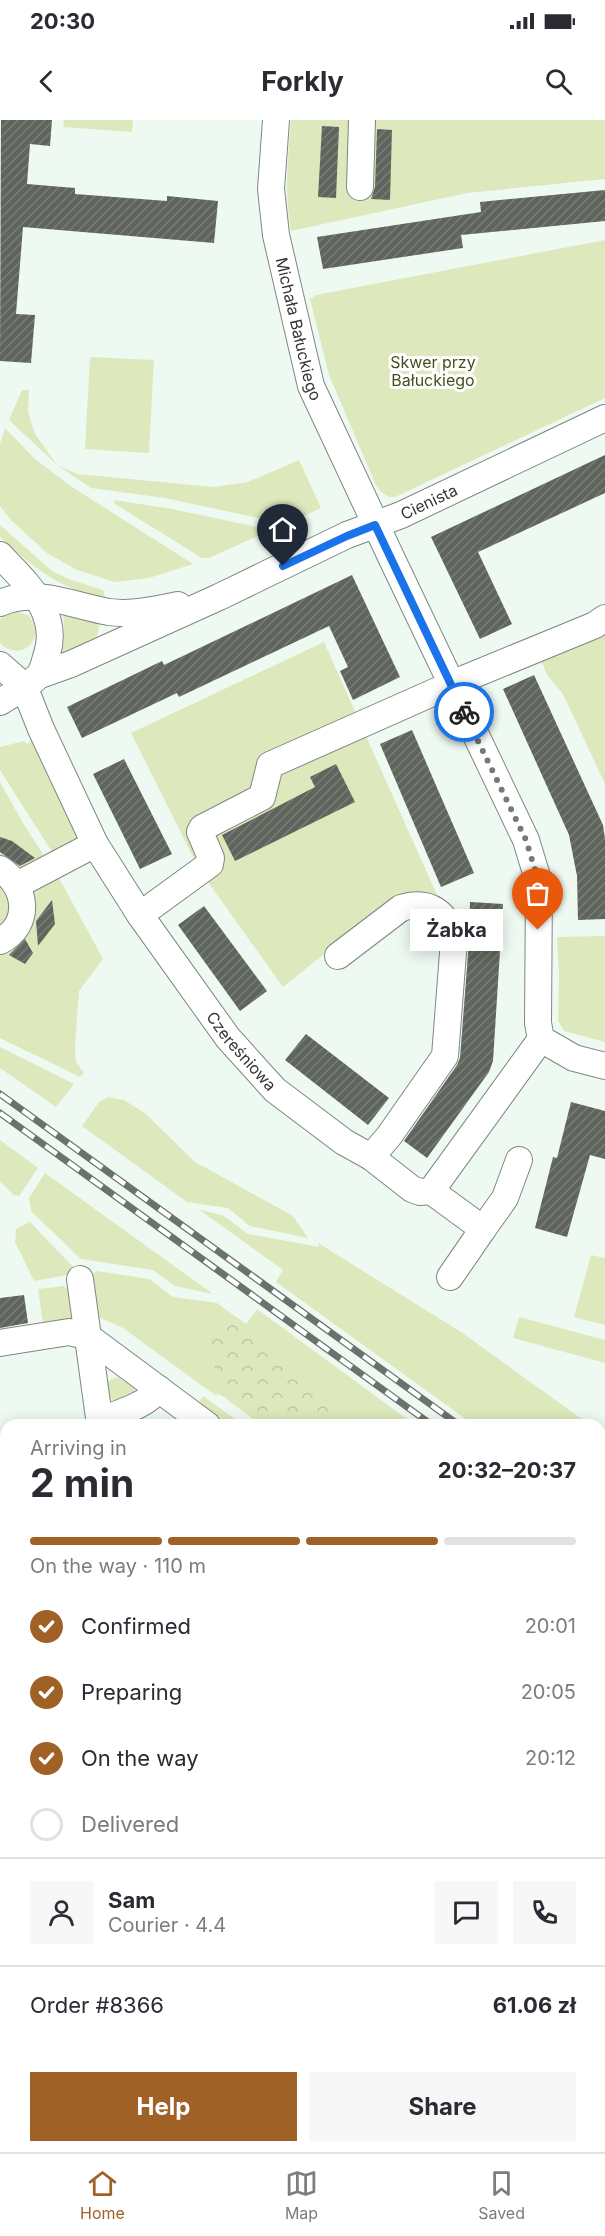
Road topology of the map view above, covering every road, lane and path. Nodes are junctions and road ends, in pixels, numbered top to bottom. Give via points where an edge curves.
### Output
1 (276, 120) edge
2 (362, 120) edge
3 (360, 187) dead end
4 (605, 418) edge
5 (375, 525) junction
6 (0, 555) edge
7 (219, 597) junction
8 (38, 598) junction
9 (0, 603) edge
10 (605, 618) edge
11 (0, 665) edge
12 (32, 680) junction
13 (452, 685) junction
14 (0, 702) edge
15 (95, 844) junction
16 (8, 877) edge
17 (140, 915) junction
18 (0, 940) edge
19 (338, 956) dead end
20 (541, 1039) junction
21 (605, 1066) edge
22 (371, 1157) junction
23 (519, 1160) dead end
24 (431, 1191) junction
25 (483, 1229) junction
26 (450, 1277) dead end
27 (80, 1280) dead end
28 (87, 1336) junction
29 (0, 1343) edge
30 (159, 1389) junction
31 (98, 1419) edge
32 (108, 1419) edge
33 (199, 1419) edge

1 - 5 street, Michała Bałuckiego via 270,189 276,235 311,386
2 - 3 street
4 - 5 street, Cienista
5 - 7 street, Cienista
5 - 13 street, Michała Bałuckiego
6 - 8 street
7 - 8 street, Cienista via 121,613
7 - 12 street, Cienista
8 - 9 street, Cienista via 21,597
8 - 12 street via 51,629 49,646
10 - 13 street
11 - 12 street
12 - 14 street, Cienista
12 - 15 street, Czereśniowa via 41,729
13 - 17 street via 270,765 262,797 202,828 200,832 212,858 210,864
13 - 20 street, Michała Bałuckiego via 526,840 539,883
15 - 16 street
15 - 17 street, Czereśniowa
16 - 18 street via 22,902 22,913 12,932
17 - 22 street, Czereśniowa via 228,1038 275,1090 344,1142
19 - 22 street via 401,908 411,905 439,912 450,926 454,940 445,1056
20 - 21 street via 574,1058
20 - 24 street
22 - 24 street, Czereśniowa via 412,1189
23 - 25 street via 505,1198
24 - 25 street, Czereśniowa
25 - 26 street
27 - 28 street
28 - 29 street via 69,1332
28 - 30 street
28 - 31 street
30 - 32 street via 143,1404
30 - 33 street

